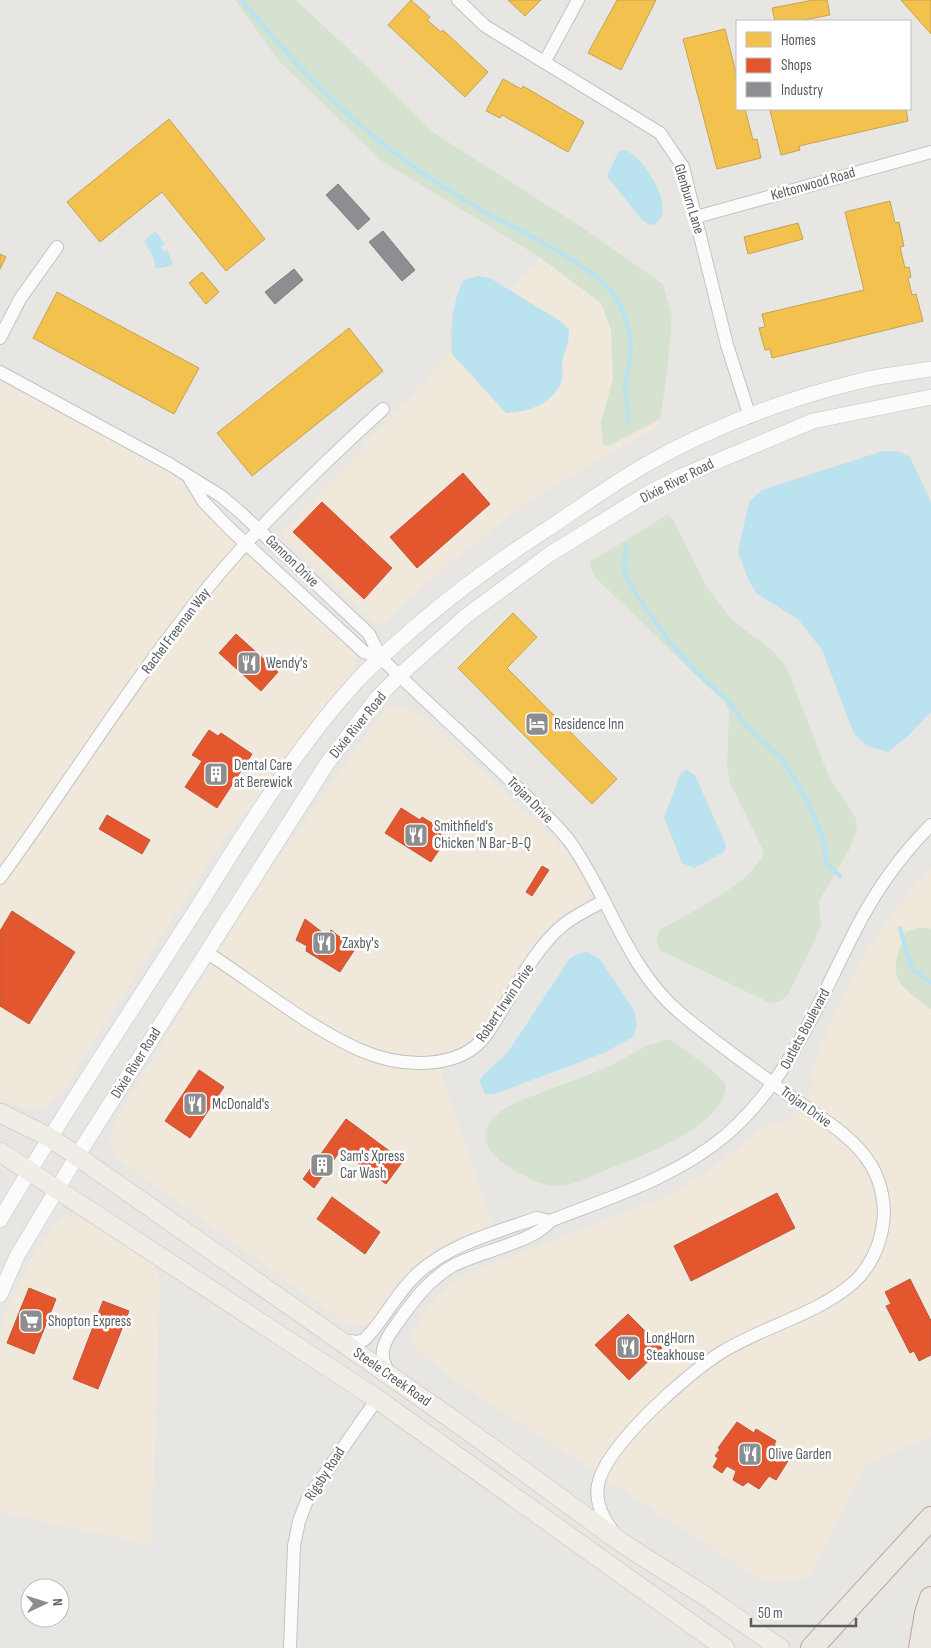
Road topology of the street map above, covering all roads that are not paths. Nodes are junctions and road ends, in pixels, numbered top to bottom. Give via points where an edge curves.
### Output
1 (458, 0) edge
2 (578, 0) edge
3 (545, 62) junction
4 (931, 152) edge
5 (696, 217) junction
6 (57, 247) dead end
7 (0, 338) edge
8 (931, 369) edge
9 (0, 372) edge
10 (931, 397) edge
11 (383, 409) dead end
12 (750, 417) junction
13 (190, 478) junction
14 (260, 531) junction
15 (247, 544) junction
16 (389, 666) junction
17 (931, 825) edge
18 (0, 878) edge
19 (604, 901) junction
20 (206, 952) junction
21 (774, 1084) junction
22 (0, 1113) edge
23 (49, 1137) junction
24 (0, 1152) edge
25 (77, 1156) junction
26 (30, 1170) junction
27 (57, 1188) junction
28 (0, 1220) edge
29 (550, 1220) junction
30 (0, 1295) edge
31 (339, 1340) junction
32 (395, 1379) junction
33 (377, 1399) junction
34 (463, 1427) junction
35 (931, 1518) edge
36 (622, 1544) junction
37 (931, 1598) edge
38 (290, 1648) edge
39 (725, 1648) edge
40 (780, 1648) edge
41 (812, 1648) edge
42 (920, 1648) edge

1 - 3 street, Glenburn Lane via 486,26
2 - 3 street
3 - 5 street, Glenburn Lane via 660,133 682,167
4 - 5 street, Keltonwood Road
5 - 12 street, Glenburn Lane via 727,345
6 - 7 street via 20,299
8 - 12 street, Dixie River Road via 861,380
9 - 13 street, Gannon Drive
10 - 16 street, Dixie River Road via 813,421 673,480 550,554 466,616
11 - 14 street, Rachel Freeman Way via 322,464
12 - 16 street, Dixie River Road via 645,465 505,556 450,596
13 - 14 street, Gannon Drive via 222,496
13 - 15 street, Gannon Drive via 203,501
14 - 15 street, Rachel Freeman Way
14 - 16 street, Gannon Drive via 369,634
15 - 16 street, Gannon Drive via 364,652
15 - 18 street, Rachel Freeman Way via 172,634
16 - 19 street, Trojan Drive via 570,841
16 - 20 street, Dixie River Road via 377,698 328,762
16 - 23 street, Dixie River Road via 357,680 270,793
17 - 21 street, Outlets Boulevard via 899,862 872,901 804,1037
19 - 20 street, Robert Irwin Drive via 562,926 542,948 486,1035 466,1053 446,1061 401,1060 362,1050 325,1030
19 - 21 street, Trojan Drive via 640,969 656,990 679,1013
20 - 25 street, Dixie River Road
21 - 29 street, Outlets Boulevard via 726,1135 682,1166 645,1185
21 - 36 street, Trojan Drive via 850,1140 872,1166 884,1203 881,1236 868,1266 847,1287 725,1350 652,1409 600,1478 600,1510
22 - 23 main road, Steele Creek Road
23 - 25 main road, Steele Creek Road
23 - 26 street, Dixie River Road
24 - 26 main road, Steele Creek Road
25 - 27 street, Dixie River Road
25 - 31 main road, Steele Creek Road
26 - 27 main road, Steele Creek Road
26 - 28 street, Dixie River Road
27 - 30 street, Dixie River Road via 16,1256
27 - 33 main road, Steele Creek Road
29 - 31 street, Outlets Boulevard via 537,1218 450,1252 417,1273 364,1340
29 - 32 street, Outlets Boulevard via 539,1232 452,1266 424,1288 384,1344 384,1364
31 - 32 main road, Steele Creek Road
32 - 34 main road, Steele Creek Road
33 - 34 main road via 386,1392 446,1431
33 - 38 street, Rigsby Road via 308,1498 299,1521 294,1546
33 - 39 main road, Steele Creek Road
34 - 36 main road, Steele Creek Road
35 - 41 highway
36 - 40 main road, Steele Creek Road
37 - 42 highway

